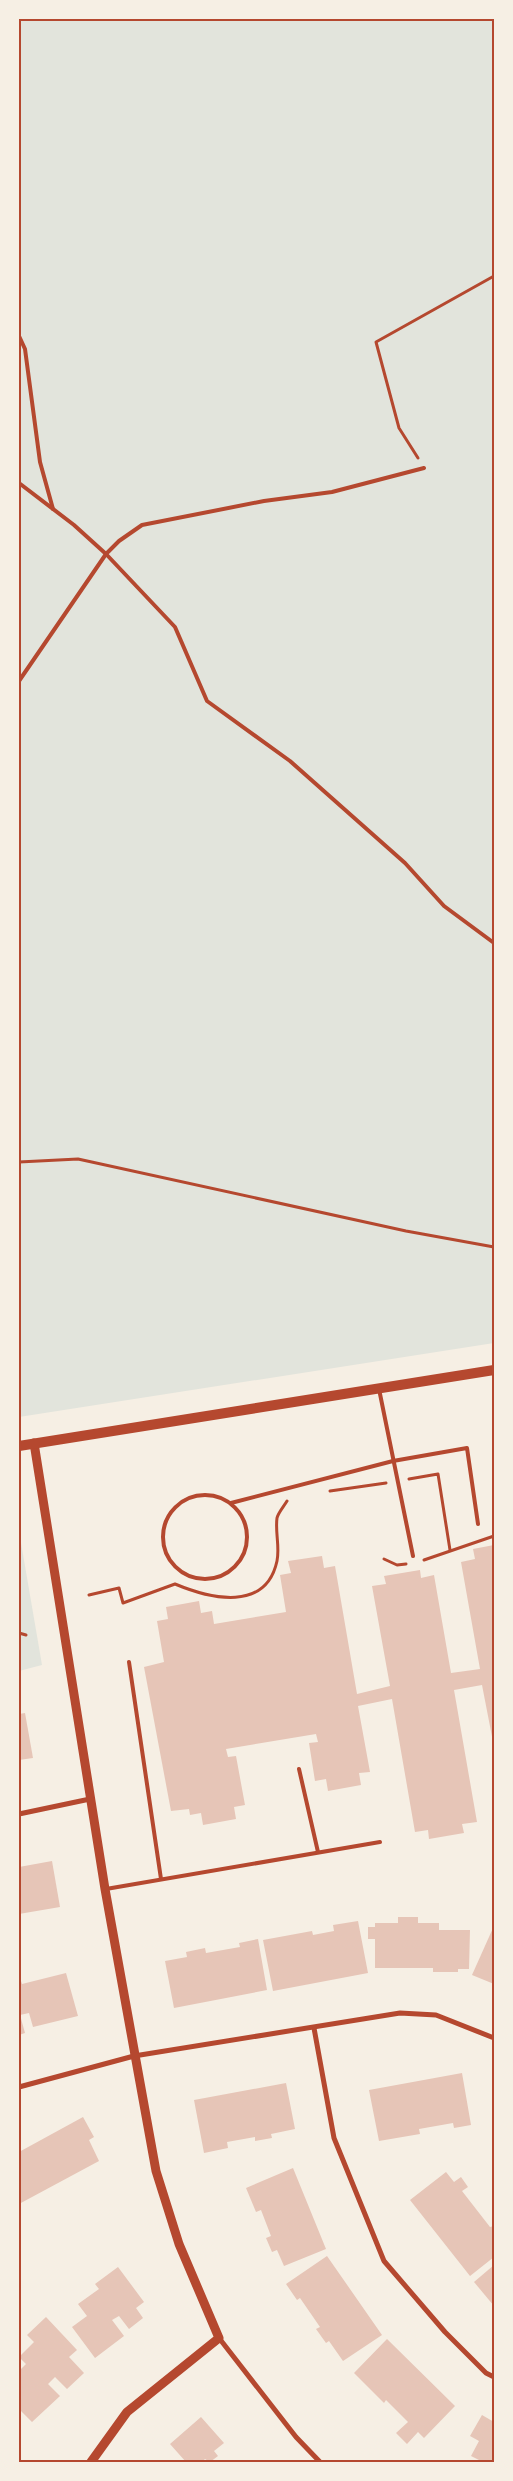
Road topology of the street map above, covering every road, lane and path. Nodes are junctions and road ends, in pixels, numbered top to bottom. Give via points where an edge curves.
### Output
1 (494, 276) edge
2 (19, 336) edge
3 (424, 468) joint
4 (19, 483) edge
5 (54, 509) junction
6 (106, 554) junction
7 (19, 681) edge
8 (494, 943) edge
9 (19, 1162) edge
10 (494, 1247) edge
11 (494, 1370) edge
12 (379, 1388) junction
13 (34, 1442) junction
14 (19, 1446) edge
15 (393, 1461) junction
16 (397, 1481) junction
17 (328, 1492) dead end
18 (289, 1498) dead end
19 (231, 1503) junction
20 (478, 1524) dead end
21 (494, 1536) edge
22 (450, 1550) junction
23 (413, 1556) dead end
24 (384, 1560) dead end
25 (89, 1595) dead end
26 (19, 1633) edge
27 (26, 1635) dead end
28 (129, 1662) dead end
29 (299, 1769) dead end
30 (90, 1799) junction
31 (19, 1814) edge
32 (380, 1842) dead end
33 (318, 1852) junction
34 (161, 1879) junction
35 (105, 1889) junction
36 (314, 2028) junction
37 (494, 2038) edge
38 (134, 2056) junction
39 (19, 2087) edge
40 (220, 2338) junction
41 (494, 2377) edge
42 (91, 2462) edge
43 (320, 2462) edge

1 - 3 path via 376,342 399,428
2 - 5 lane via 25,349 40,462
3 - 6 lane via 332,492 264,501 142,525
4 - 5 lane
5 - 6 lane
6 - 7 lane
6 - 8 lane via 175,627 208,701 290,761 405,863 444,906
9 - 10 path via 78,1159 406,1231
11 - 12 main road
12 - 13 main road
12 - 15 lane
13 - 14 main road
13 - 30 street
15 - 16 lane
15 - 19 lane
15 - 20 lane via 467,1448
16 - 17 path
16 - 22 path via 438,1474
16 - 23 lane
18 - 25 path via 277,1516 278,1559 271,1580 247,1597 221,1598 175,1584 123,1603 119,1588
19 - 19 lane via 219,1497 199,1495 180,1503 170,1513 164,1525 163,1539 173,1564 183,1573 211,1579 224,1574 240,1560 248,1541 246,1527 241,1514
21 - 22 path
22 - 24 path via 397,1565
26 - 27 path
28 - 34 lane
29 - 33 lane
30 - 31 street
30 - 35 street
32 - 33 lane
33 - 34 lane
34 - 35 lane
35 - 38 street
36 - 37 street via 400,2013 436,2015
36 - 38 street
36 - 41 street via 334,2138 384,2260 445,2332
38 - 39 street
38 - 40 street via 156,2171 166,2204 179,2244
40 - 42 street via 127,2412
40 - 43 street via 296,2437

